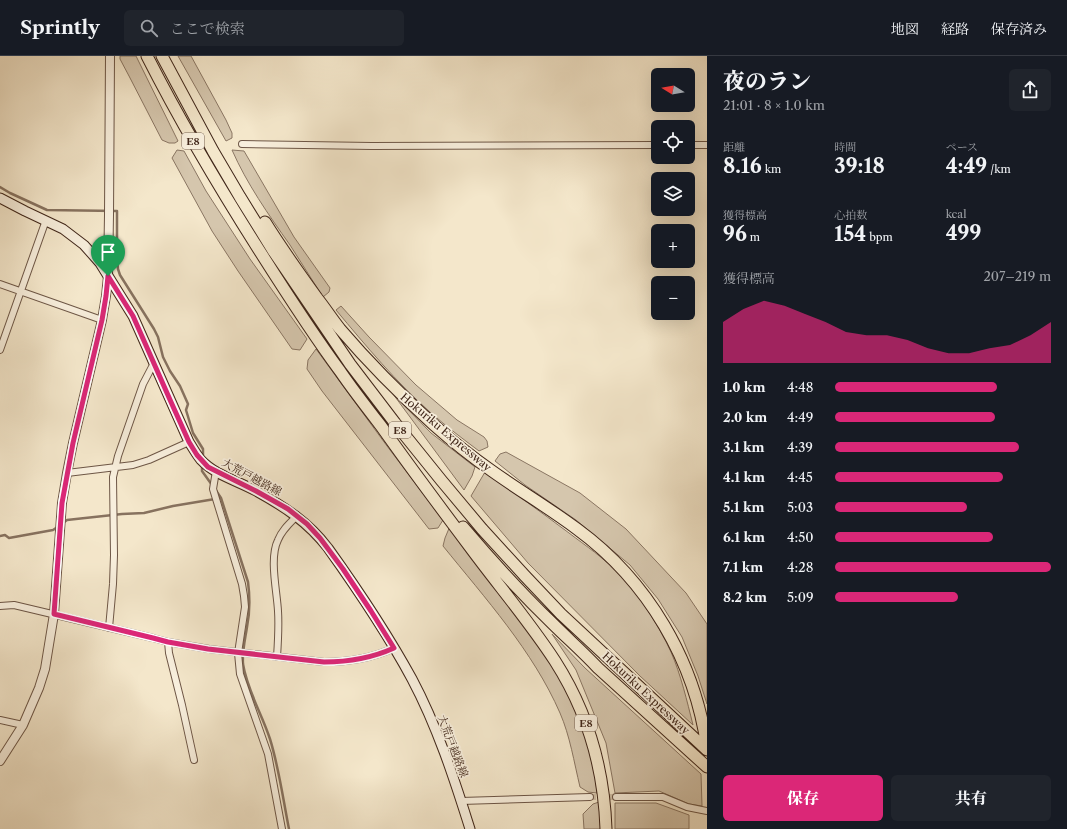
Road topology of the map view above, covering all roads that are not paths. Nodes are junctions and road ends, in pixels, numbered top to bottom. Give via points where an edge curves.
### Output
1 (110, 56) edge
2 (147, 56) edge
3 (162, 56) edge
4 (185, 100) junction
5 (242, 144) dead end
6 (651, 145) edge
7 (695, 145) edge
8 (707, 145) edge
9 (0, 198) edge
10 (46, 220) junction
11 (108, 276) junction
12 (0, 284) edge
13 (21, 292) junction
14 (102, 320) junction
15 (0, 350) edge
16 (154, 363) junction
17 (381, 426) junction
18 (189, 442) junction
19 (116, 468) junction
20 (216, 471) junction
21 (67, 473) junction
22 (297, 516) junction
23 (0, 606) edge
24 (54, 614) junction
25 (109, 628) junction
26 (168, 642) junction
27 (394, 648) junction
28 (238, 653) junction
29 (277, 657) junction
30 (0, 720) edge
31 (23, 725) junction
32 (707, 749) edge
33 (194, 760) dead end
34 (0, 761) edge
35 (707, 767) edge
36 (590, 797) tunnel mouth
37 (616, 797) tunnel mouth
38 (461, 801) junction
39 (707, 812) edge
40 (282, 829) edge
41 (470, 829) edge
42 (606, 829) edge

1 - 11 street
2 - 17 highway, Hokuriku Expressway / E8 via 201,156 242,223 299,312
3 - 4 highway, Hokuriku Expressway / E8
4 - 32 highway, Hokuriku Expressway / E8 via 274,252 350,364 395,423 482,529 561,614
4 - 32 highway, Hokuriku Expressway / E8 via 215,150 282,249 339,328 368,360 434,425 490,470 578,529 638,587 663,623 684,663 694,691
5 - 6 street
7 - 8 street
9 - 10 main road, 大荒戸越路線
10 - 11 main road, 大荒戸越路線 via 84,245
10 - 13 street
11 - 14 street
11 - 16 main road, 大荒戸越路線 via 133,316
12 - 13 street
13 - 14 street
13 - 15 street
14 - 21 street
16 - 18 main road, 大荒戸越路線
16 - 19 street via 143,384
17 - 35 highway, Hokuriku Expressway / E8 via 473,539 522,592 598,668
17 - 42 highway, Hokuriku Expressway / E8 via 533,629 573,694 593,744 600,775
18 - 19 street via 149,460
18 - 20 main road, 大荒戸越路線 via 201,460
19 - 21 street
19 - 25 street via 113,476 113,584
20 - 22 main road, 大荒戸越路線
20 - 28 street via 213,490 244,596 245,608
21 - 24 street via 62,503
22 - 27 main road, 大荒戸越路線 via 328,548
22 - 29 street via 283,530 275,549 274,572 279,629
23 - 24 street via 14,605
24 - 25 street
24 - 31 street via 41,682
25 - 26 street
26 - 28 street
26 - 33 street
27 - 29 street via 374,656 338,662
27 - 38 main road, 大荒戸越路線 via 433,724
28 - 29 street
28 - 40 street via 240,674 268,754
30 - 31 street
31 - 34 street
36 - 38 street
37 - 39 street via 663,797
38 - 41 main road, 大荒戸越路線

